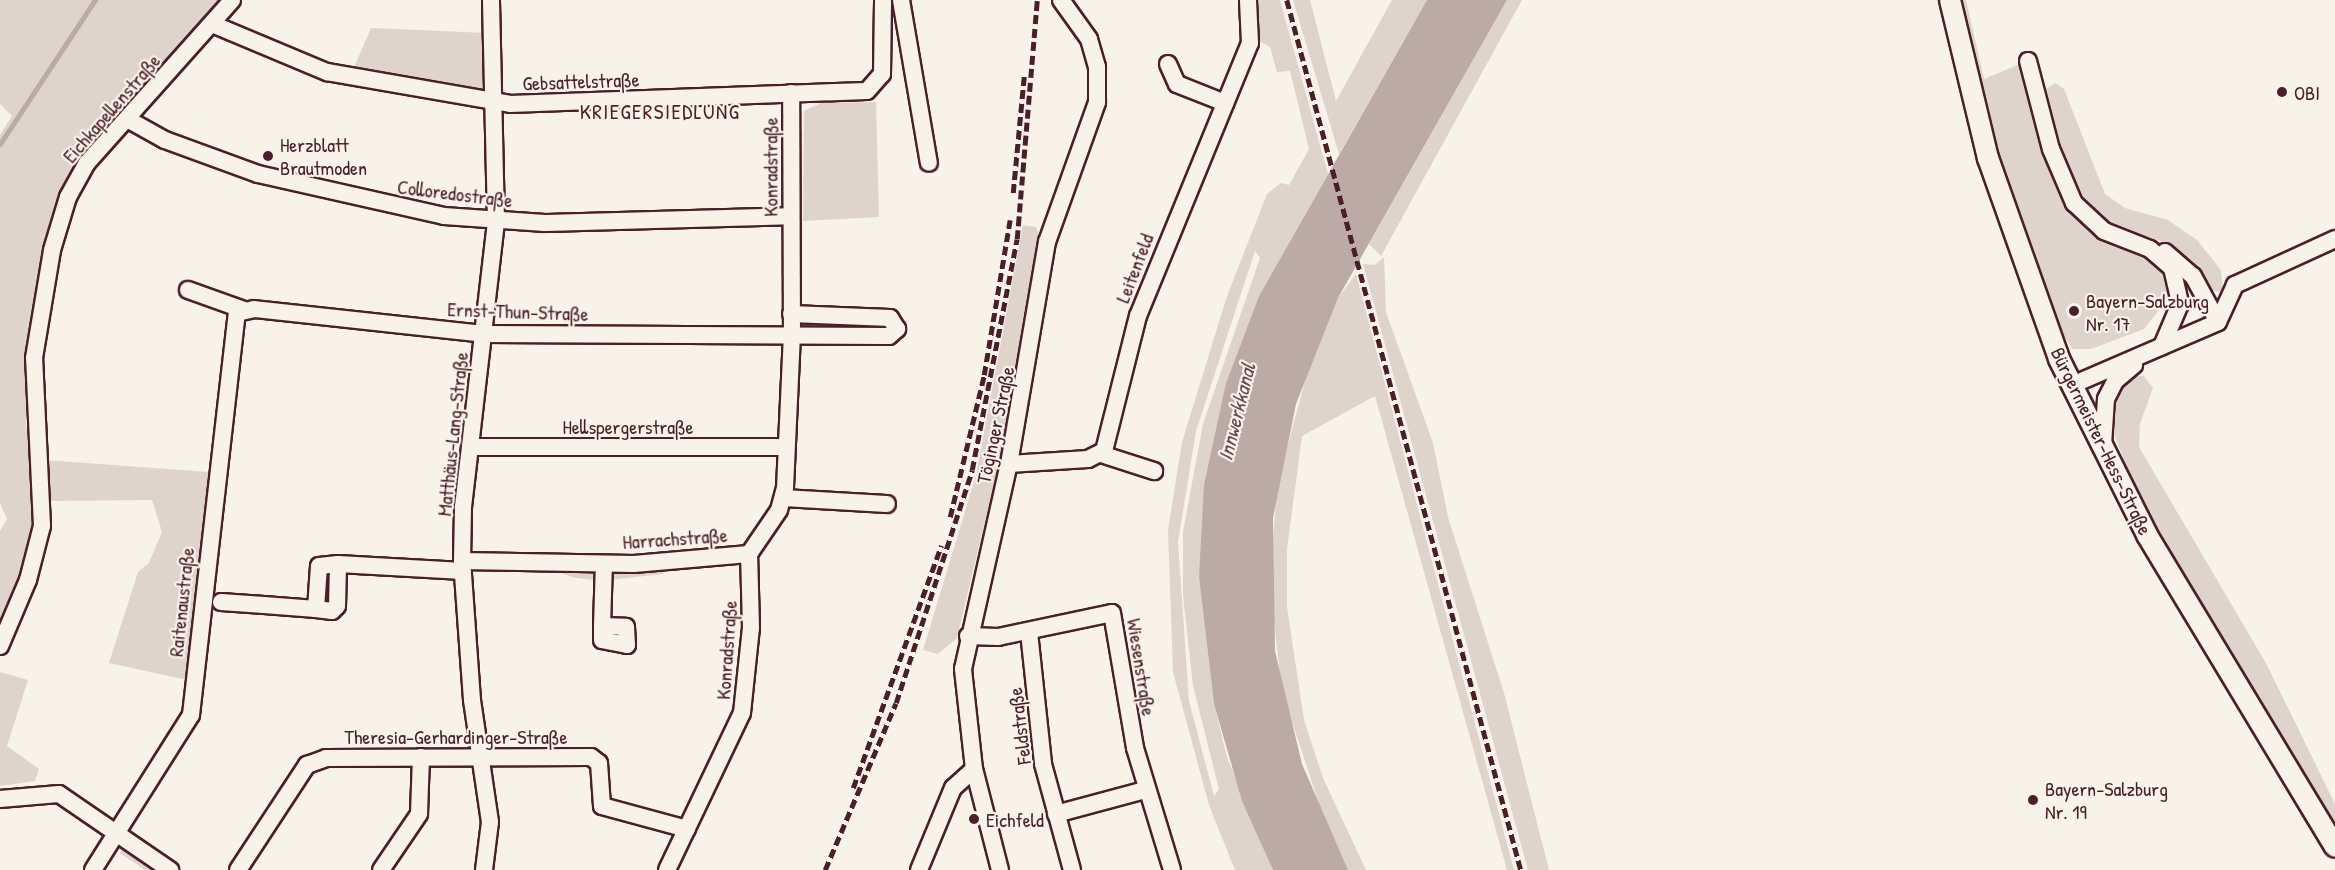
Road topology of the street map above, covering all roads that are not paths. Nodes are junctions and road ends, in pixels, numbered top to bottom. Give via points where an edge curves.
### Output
1 (232, 0) edge
2 (491, 0) edge
3 (497, 0) edge
4 (883, 0) edge
5 (901, 0) edge
6 (1248, 0) edge
7 (1950, 0) edge
8 (1067, 2) edge
9 (212, 24) junction
10 (2028, 61) dead end
11 (1168, 64) dead end
12 (791, 93) junction
13 (497, 103) junction
14 (1225, 103) junction
15 (129, 120) junction
16 (929, 163) dead end
17 (791, 216) junction
18 (496, 222) junction
19 (2335, 239) edge
20 (2150, 249) junction
21 (188, 290) dead end
22 (241, 311) junction
23 (791, 314) junction
24 (2218, 322) junction
25 (485, 334) junction
26 (792, 335) junction
27 (2162, 346) junction
28 (2141, 357) junction
29 (2072, 385) junction
30 (470, 447) junction
31 (786, 447) junction
32 (2103, 452) junction
33 (1101, 454) junction
34 (1009, 464) junction
35 (1154, 471) dead end
36 (783, 498) junction
37 (887, 504) dead end
38 (749, 554) junction
39 (604, 564) junction
40 (463, 566) junction
41 (221, 602) dead end
42 (602, 626) dead end
43 (1029, 632) junction
44 (968, 636) junction
45 (0, 646) edge
46 (481, 756) junction
47 (422, 757) junction
48 (974, 769) junction
49 (1144, 790) junction
50 (0, 798) edge
51 (1056, 814) junction
52 (687, 829) junction
53 (119, 834) junction
54 (2335, 847) edge
55 (93, 870) edge
56 (170, 870) edge
57 (238, 870) edge
58 (381, 870) edge
59 (484, 870) edge
60 (666, 870) edge
61 (919, 870) edge
62 (1000, 870) edge
63 (1072, 870) edge
64 (1172, 870) edge

1 - 9 street, Eichkapellenstraße
2 - 3 street
2 - 13 street, Matthäus-Lang-Straße
4 - 12 street, Gebsattelstraße via 882,74 875,88
5 - 16 street
6 - 14 street, Leitenfeld via 1250,43
7 - 29 main road, Bürgermeister-Hess-Straße via 2006,215
8 - 34 street, Töginger Straße via 1095,57 1097,102 1047,242
9 - 13 street, Gebsattelstraße via 327,72
9 - 15 street, Eichkapellenstraße
10 - 20 street via 2051,148 2074,202 2104,231
11 - 14 street via 1177,84
12 - 13 street, Gebsattelstraße
12 - 17 street, Konradstraße
13 - 18 street, Matthäus-Lang-Straße
14 - 33 street, Leitenfeld via 1138,316
15 - 18 street, Colloredostraße via 165,140 258,174 392,207
15 - 45 street, Eichkapellenstraße via 80,173 52,250 34,358 42,526 28,580
17 - 18 street, Colloredostraße
17 - 23 street, Konradstraße
18 - 25 street, Matthäus-Lang-Straße
19 - 24 street via 2235,285
20 - 24 street via 2170,254 2186,268
20 - 27 street via 2172,268 2179,286 2176,318
21 - 22 street, Ernst-Thun-Straße
22 - 25 street, Ernst-Thun-Straße
22 - 53 street, Raitenaustraße via 191,715
23 - 26 street, Konradstraße
23 - 26 street via 890,318 897,325 889,336
24 - 27 street
25 - 26 street, Ernst-Thun-Straße
25 - 30 street, Matthäus-Lang-Straße
26 - 31 street, Konradstraße
27 - 28 street
28 - 29 street
28 - 32 street via 2115,381 2106,399
29 - 32 main road, Bürgermeister-Hess-Straße
30 - 31 street, Hellspergerstraße
30 - 40 street, Matthäus-Lang-Straße
31 - 36 street, Konradstraße
32 - 54 main road, Bürgermeister-Hess-Straße
33 - 34 street
33 - 35 street
34 - 44 street, Töginger Straße
36 - 37 street
36 - 38 street, Konradstraße
38 - 39 street, Harrachstraße
38 - 52 street, Konradstraße via 751,627 742,712
39 - 40 street, Harrachstraße
39 - 42 street, Harrachstraße
40 - 41 street, Harrachstraße via 320,566 316,609
40 - 46 street, Matthäus-Lang-Straße
43 - 44 street, Wiesenstraße
43 - 49 street, Wiesenstraße via 1108,611 1115,616
43 - 51 street, Feldstraße via 1039,738
44 - 48 street, Töginger Straße via 963,686
46 - 47 street, Theresia-Gerhardinger-Straße
46 - 52 street, Theresia-Gerhardinger-Straße via 591,757 599,763 602,806
46 - 59 street, Matthäus-Lang-Straße via 491,838
47 - 57 street, Theresia-Gerhardinger-Straße via 316,760
47 - 58 street via 419,814
48 - 61 street via 953,788
48 - 62 street, Töginger Straße
49 - 51 street
49 - 64 street, Wiesenstraße
50 - 53 street via 58,794
51 - 63 street, Feldstraße
52 - 60 street, Konradstraße
53 - 55 street, Raitenaustraße
53 - 56 street

